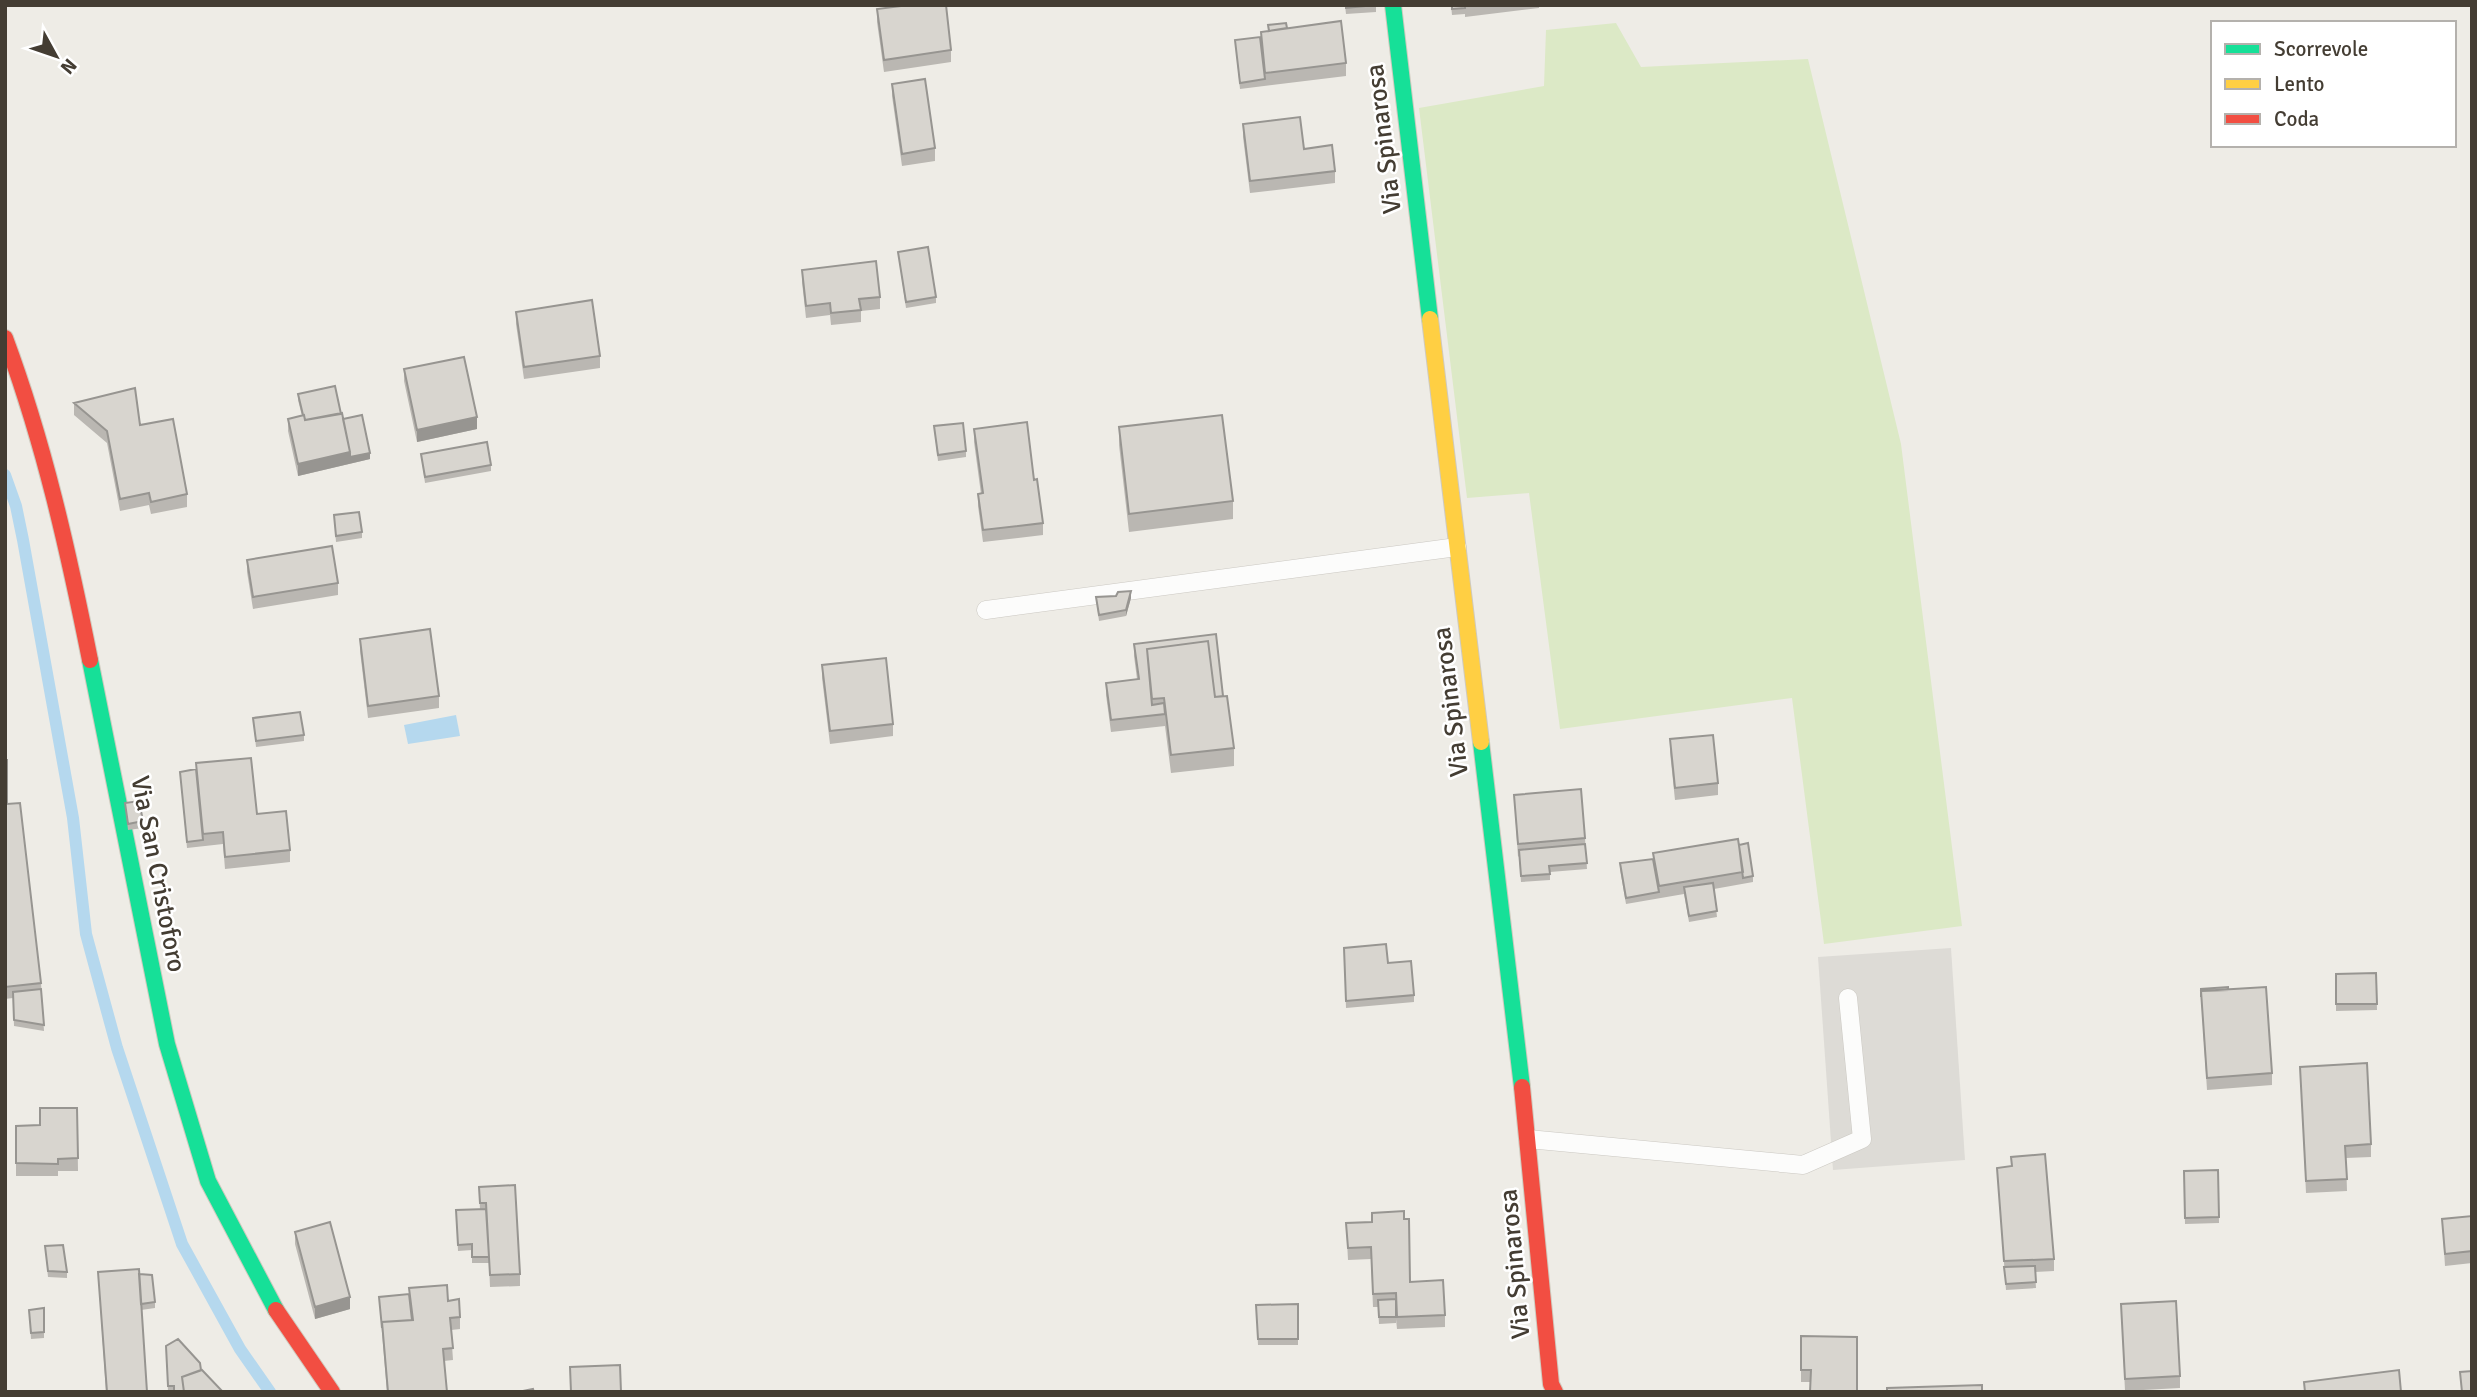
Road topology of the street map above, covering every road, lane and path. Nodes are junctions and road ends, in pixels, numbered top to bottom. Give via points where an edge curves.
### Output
1 (1393, 5) edge
2 (5, 338) edge
3 (1457, 547) junction
4 (986, 610) dead end
5 (1848, 998) dead end
6 (1528, 1139) junction
7 (332, 1392) edge
8 (1555, 1392) edge

1 - 3 street, Via Spinarosa
2 - 7 street, Via San Cristoforo via 30,406 57,506 167,1044 208,1181 270,1302
3 - 4 lane
3 - 6 street, Via Spinarosa
5 - 6 lane via 1862,1139 1803,1165
6 - 8 street, Via Spinarosa

